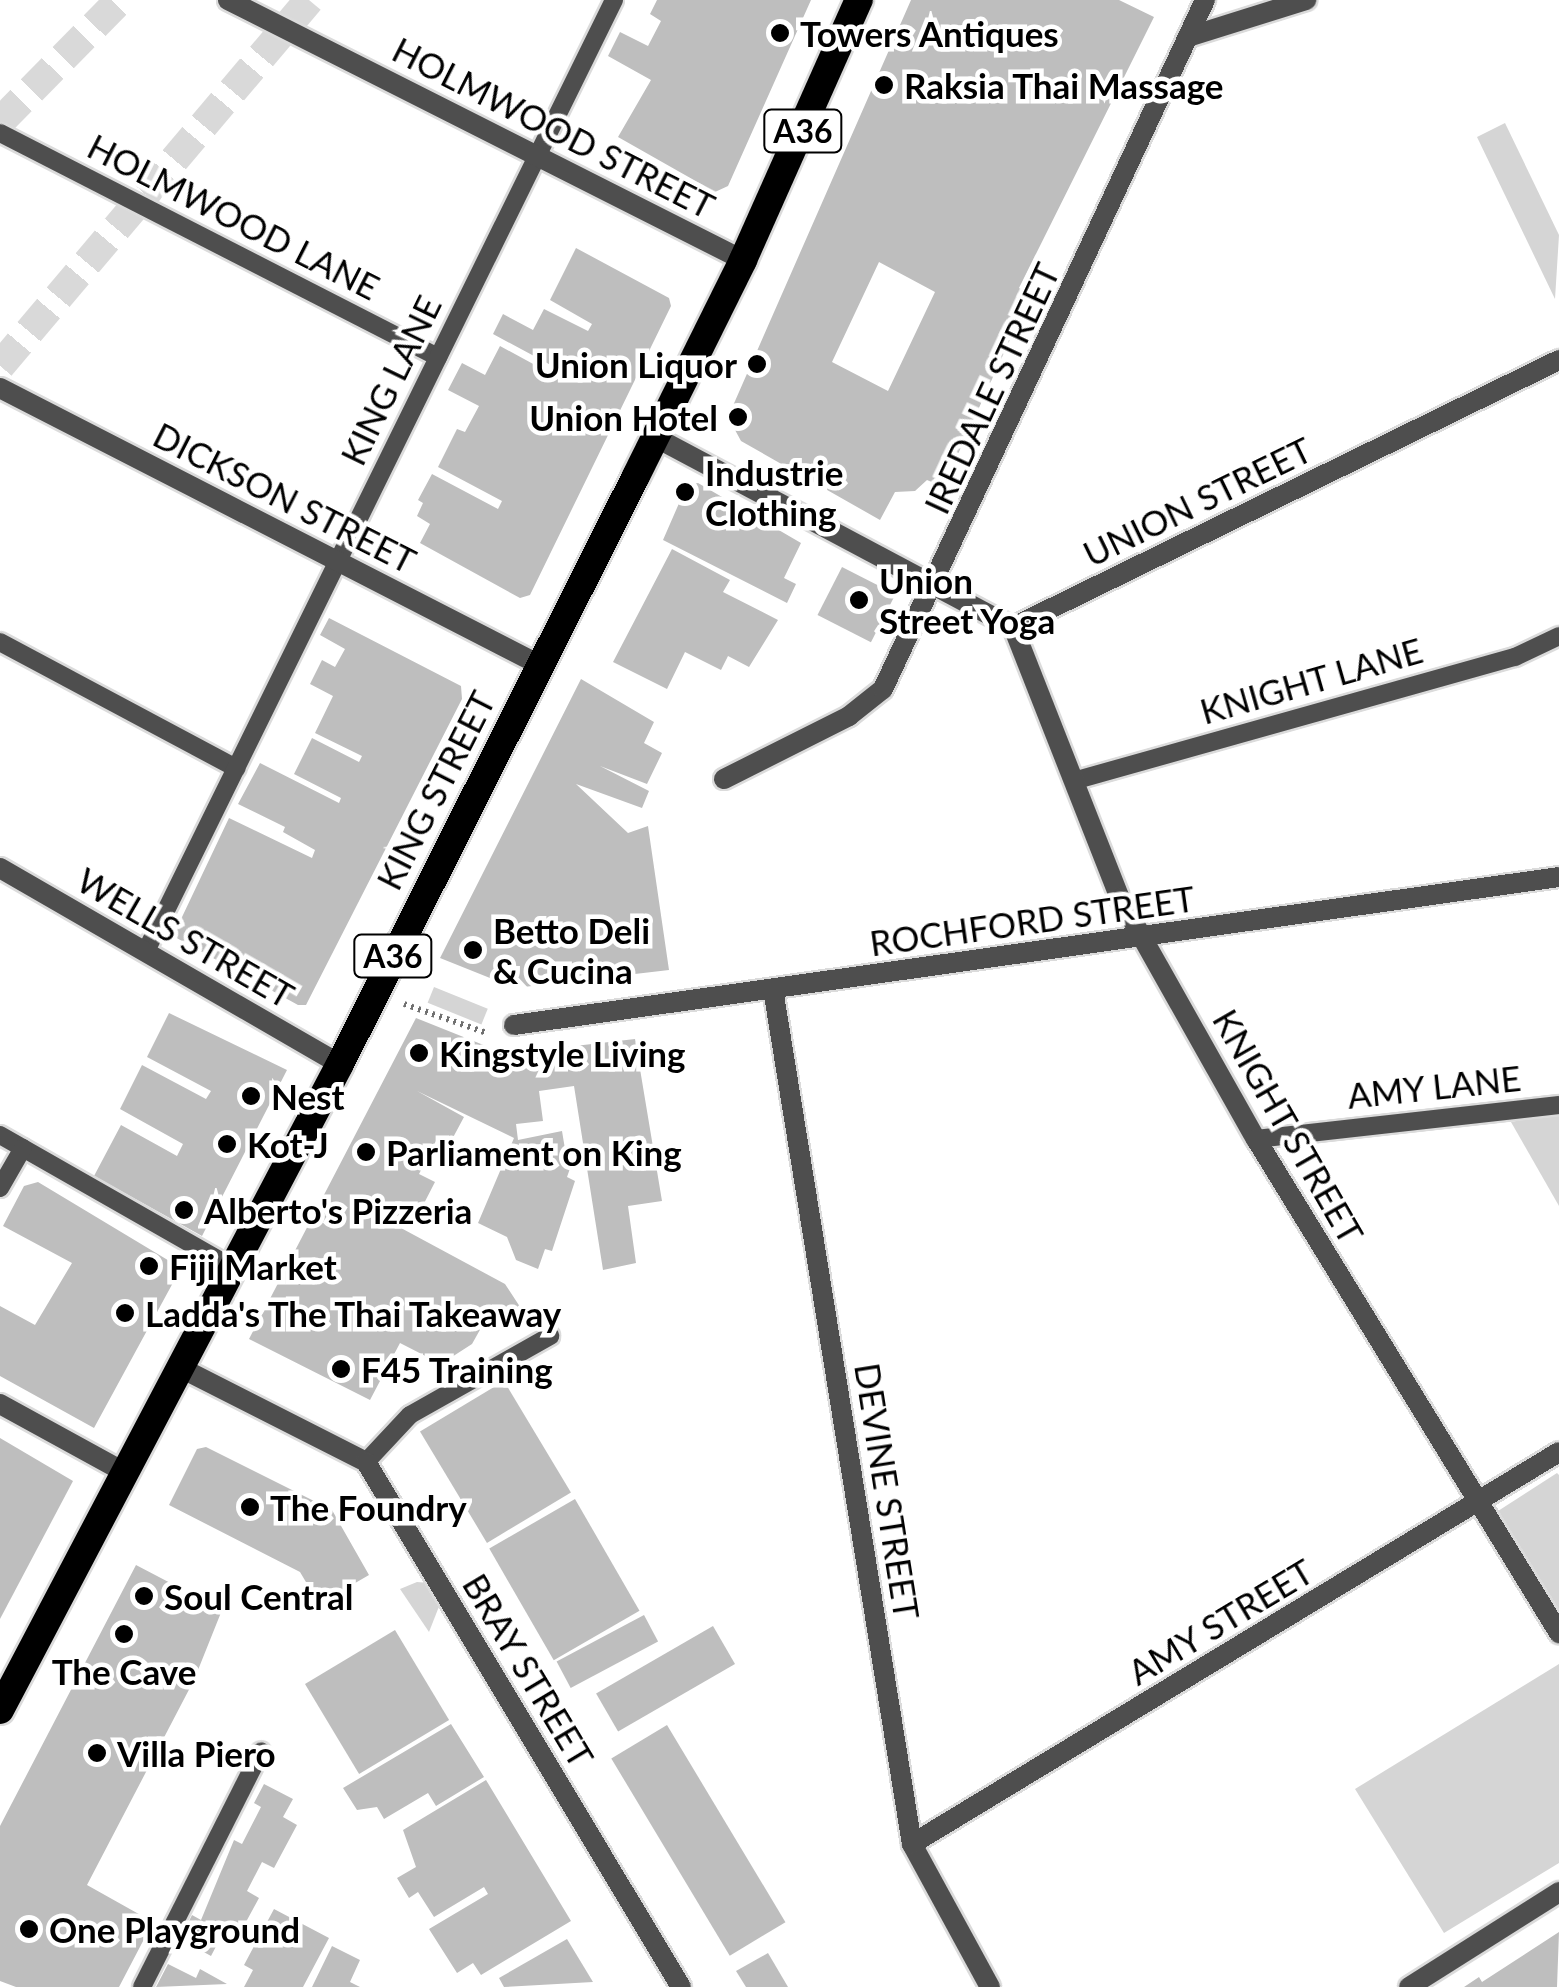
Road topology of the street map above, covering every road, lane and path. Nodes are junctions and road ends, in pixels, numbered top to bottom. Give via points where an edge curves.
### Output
1 (228, 0) edge
2 (614, 0) edge
3 (859, 0) edge
4 (1205, 0) edge
5 (1306, 0) edge
6 (1188, 37) junction
7 (0, 133) edge
8 (537, 156) junction
9 (743, 260) junction
10 (438, 356) junction
11 (1559, 360) edge
12 (0, 388) edge
13 (655, 437) junction
14 (338, 561) junction
15 (936, 585) junction
16 (1013, 628) junction
17 (1559, 636) edge
18 (0, 642) edge
19 (540, 665) junction
20 (236, 768) junction
21 (724, 779) dead end
22 (1077, 780) junction
23 (0, 868) edge
24 (1559, 876) edge
25 (1142, 938) junction
26 (146, 951) junction
27 (773, 988) junction
28 (375, 993) junction
29 (514, 1026) joint
30 (340, 1064) junction
31 (1559, 1105) edge
32 (0, 1135) edge
33 (1256, 1139) junction
34 (23, 1148) junction
35 (0, 1188) edge
36 (232, 1268) junction
37 (550, 1336) dead end
38 (181, 1368) junction
39 (0, 1404) edge
40 (1559, 1452) edge
41 (366, 1462) junction
42 (126, 1473) junction
43 (1478, 1504) junction
44 (1559, 1633) edge
45 (0, 1710) edge
46 (261, 1751) dead end
47 (912, 1844) junction
48 (1559, 1892) edge
49 (142, 1987) edge
50 (681, 1987) edge
51 (990, 1987) edge
52 (1409, 1987) edge

1 - 8 street, HOLMWOOD STREET
2 - 8 lane, KING LANE
3 - 9 highway, KING STREET / A36
4 - 6 street, IREDALE STREET
5 - 6 street
6 - 15 street, IREDALE STREET
7 - 10 lane, HOLMWOOD LANE
8 - 9 street, HOLMWOOD STREET
8 - 10 lane, KING LANE
9 - 13 highway, KING STREET / A36
10 - 14 lane, KING LANE
11 - 16 street, UNION STREET
12 - 14 street, DICKSON STREET
13 - 15 street
13 - 19 highway, KING STREET / A36
14 - 19 street, DICKSON STREET
14 - 20 lane, KING LANE
15 - 16 street
15 - 21 street, IREDALE STREET via 883,689 848,716
16 - 22 street, KNIGHT STREET
17 - 22 lane, KNIGHT LANE via 1514,657
18 - 20 lane
19 - 28 highway, KING STREET / A36
20 - 26 lane, KING LANE
22 - 25 street, KNIGHT STREET via 1120,898
23 - 26 street, WELLS STREET
24 - 25 street, ROCHFORD STREET
25 - 27 street, ROCHFORD STREET
25 - 33 street, KNIGHT STREET
26 - 30 street, WELLS STREET
27 - 29 street, ROCHFORD STREET
27 - 47 street, DEVINE STREET
28 - 29 path via 492,1036
28 - 30 highway, KING STREET / A36
30 - 36 highway, KING STREET / A36
31 - 33 lane, AMY LANE
32 - 34 lane
33 - 43 street, KNIGHT STREET
34 - 35 lane
34 - 36 lane
36 - 38 highway, KING STREET / A36
37 - 41 lane via 410,1414
38 - 41 street
38 - 42 highway, KING STREET / A36
39 - 42 street
40 - 43 street, AMY STREET
41 - 50 street, BRAY STREET
42 - 45 highway, KING STREET / A36
43 - 44 street, KNIGHT STREET
43 - 47 street, AMY STREET
46 - 49 lane
47 - 51 street, DEVINE STREET
48 - 52 street

